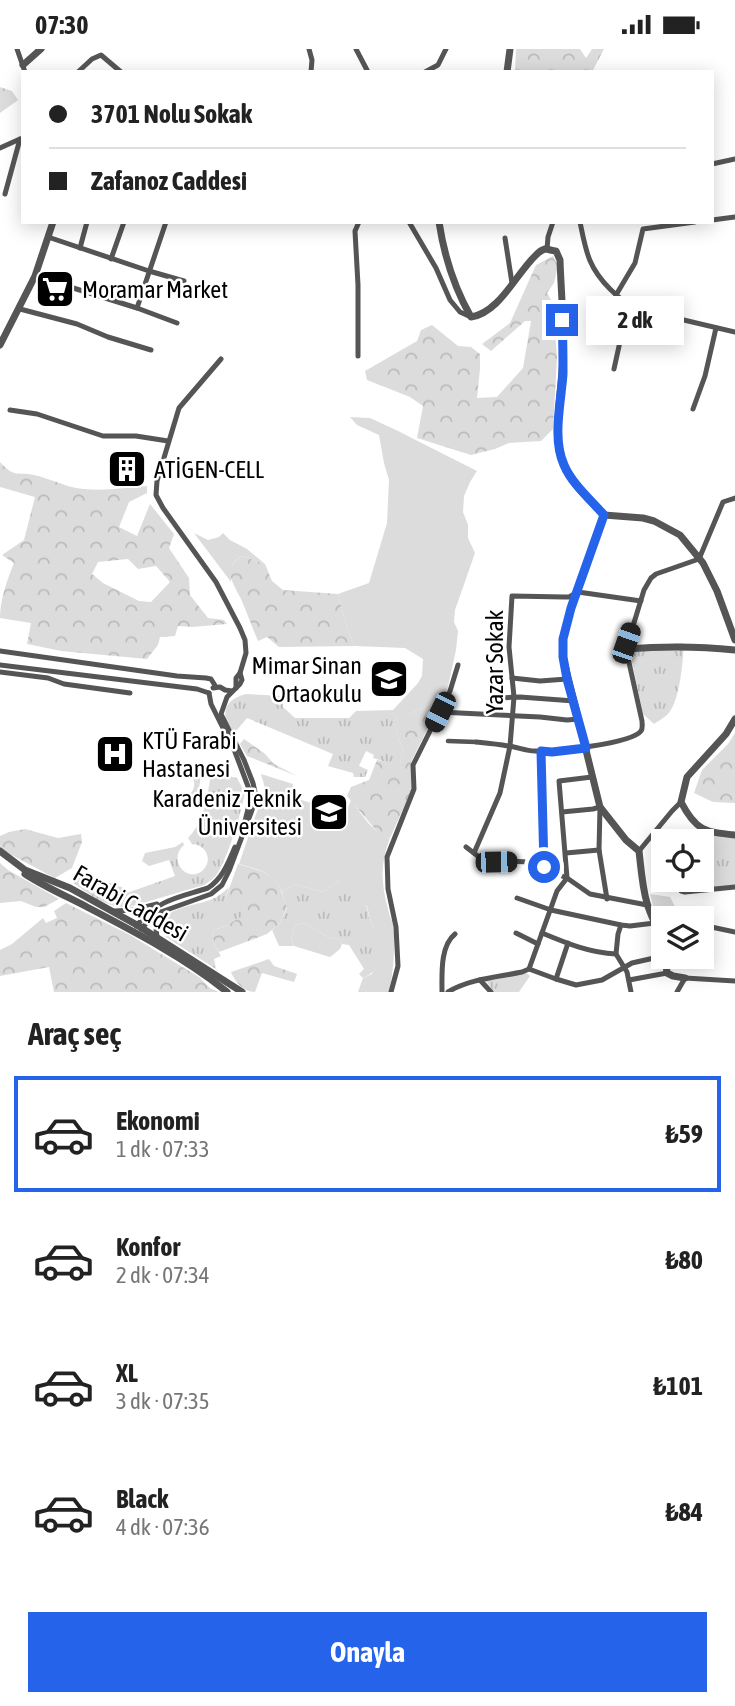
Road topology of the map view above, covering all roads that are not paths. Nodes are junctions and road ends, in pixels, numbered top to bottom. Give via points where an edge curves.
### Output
1 (17, 49) edge
2 (41, 49) edge
3 (309, 49) edge
4 (356, 49) edge
5 (446, 49) edge
6 (510, 49) edge
7 (24, 69) edge
8 (80, 70) edge
9 (119, 70) edge
10 (311, 70) edge
11 (367, 70) edge
12 (429, 70) edge
13 (507, 70) edge
14 (21, 138) edge
15 (0, 148) edge
16 (735, 159) edge
17 (714, 164) edge
18 (5, 194) dead end
19 (735, 217) edge
20 (714, 220) edge
21 (52, 224) edge
22 (87, 224) edge
23 (123, 224) edge
24 (165, 224) edge
25 (358, 224) edge
26 (410, 224) edge
27 (433, 224) edge
28 (439, 224) edge
29 (552, 224) edge
30 (581, 224) edge
31 (670, 224) edge
32 (644, 226) edge
33 (48, 237) junction
34 (505, 238) dead end
35 (442, 240) junction
36 (80, 249) junction
37 (547, 249) junction
38 (111, 259) junction
39 (149, 271) junction
40 (35, 276) junction
41 (184, 281) dead end
42 (512, 283) junction
43 (616, 295) junction
44 (628, 305) junction
45 (137, 308) junction
46 (20, 309) junction
47 (471, 317) junction
48 (177, 323) dead end
49 (716, 328) junction
50 (735, 332) edge
51 (0, 345) edge
52 (151, 350) dead end
53 (358, 356) dead end
54 (221, 359) dead end
55 (614, 369) dead end
56 (693, 409) dead end
57 (10, 410) dead end
58 (168, 441) junction
59 (735, 498) edge
60 (604, 515) junction
61 (699, 559) junction
62 (578, 592) junction
63 (640, 601) junction
64 (735, 640) edge
65 (626, 649) junction
66 (735, 650) edge
67 (0, 651) edge
68 (0, 665) edge
69 (458, 666) dead end
70 (0, 672) edge
71 (512, 678) junction
72 (567, 679) junction
73 (216, 687) junction
74 (234, 689) junction
75 (225, 690) junction
76 (130, 693) dead end
77 (209, 696) junction
78 (514, 697) junction
79 (498, 698) dead end
80 (226, 699) junction
81 (574, 701) junction
82 (440, 712) junction
83 (512, 715) junction
84 (579, 719) junction
85 (735, 719) edge
86 (448, 741) dead end
87 (475, 742) joint
88 (510, 746) junction
89 (586, 748) junction
90 (541, 751) junction
91 (592, 777) junction
92 (681, 802) junction
93 (600, 807) junction
94 (562, 812) junction
95 (701, 828) joint
96 (735, 835) edge
97 (466, 847) dead end
98 (599, 850) junction
99 (0, 851) edge
100 (639, 851) junction
101 (474, 853) junction
102 (566, 853) junction
103 (0, 856) edge
104 (544, 867) junction
105 (567, 878) junction
106 (735, 887) edge
107 (57, 888) junction
108 (70, 888) junction
109 (714, 889) edge
110 (66, 897) junction
111 (517, 898) dead end
112 (607, 899) junction
113 (160, 903) junction
114 (647, 905) junction
115 (551, 910) junction
116 (110, 911) junction
117 (651, 911) edge
118 (160, 912) junction
119 (651, 923) edge
120 (621, 925) junction
121 (714, 928) edge
122 (137, 930) junction
123 (735, 932) edge
124 (516, 933) dead end
125 (542, 933) junction
126 (455, 934) dead end
127 (157, 937) junction
128 (568, 943) junction
129 (538, 944) junction
130 (616, 954) junction
131 (651, 960) edge
132 (624, 966) junction
133 (529, 969) junction
134 (666, 969) edge
135 (667, 973) junction
136 (685, 978) junction
137 (556, 979) junction
138 (629, 979) junction
139 (480, 980) junction
140 (735, 981) edge
141 (576, 985) junction
142 (230, 990) edge
143 (242, 992) edge
144 (391, 992) edge
145 (442, 992) edge
146 (448, 992) edge
147 (491, 992) edge
148 (584, 992) edge
149 (631, 992) edge
150 (677, 992) edge

1 - 7 street
2 - 7 street
3 - 10 street
4 - 11 street
5 - 12 street via 438,65
6 - 13 street
8 - 9 street via 101,55
14 - 15 street
14 - 18 street
16 - 17 street
19 - 20 street
21 - 33 street
22 - 36 street
23 - 38 street
24 - 39 street
25 - 53 street
26 - 47 street via 450,300
27 - 35 street
28 - 35 street
29 - 37 street
30 - 43 street via 591,265
31 - 32 street
32 - 43 street via 635,263
33 - 36 street
33 - 40 street
34 - 42 street
35 - 47 street
36 - 38 street
37 - 42 street
37 - 60 street via 556,251 560,260 564,351 559,448 574,482
38 - 39 street
39 - 41 street
39 - 45 street
40 - 45 street
40 - 46 street
42 - 47 street via 494,306
43 - 44 street
44 - 49 street
44 - 55 street
45 - 48 street
46 - 51 street
46 - 52 street
49 - 50 street
49 - 56 street
54 - 58 street via 178,408
57 - 58 street via 103,436
58 - 74 street via 156,495 216,582 240,628 246,653
59 - 61 street via 723,502
60 - 61 street via 654,521 680,535
60 - 62 street
61 - 63 street via 656,574
61 - 64 street via 718,591
62 - 63 street, Yazar Sokak
62 - 71 street, Yazar Sokak via 569,597 512,596
62 - 72 street via 563,639
63 - 65 street
65 - 66 street via 684,646
65 - 89 street via 643,728 631,737
67 - 73 street via 206,678
68 - 77 street via 197,689
69 - 82 street
70 - 76 street
71 - 72 street
71 - 78 street, Yazar Sokak
72 - 81 street
73 - 75 street
73 - 77 street
74 - 75 street
74 - 80 street
75 - 80 street
77 - 80 street via 219,703
77 - 113 street via 245,775 249,805 228,865 218,880 208,888
78 - 79 street
78 - 81 street
78 - 83 street, Yazar Sokak
80 - 118 street via 221,714 253,783 252,810 222,885 211,894
81 - 84 street
82 - 83 street
82 - 144 street via 413,765 414,789 387,857 398,966
83 - 84 street
83 - 88 street, Yazar Sokak
84 - 89 street
85 - 92 street via 687,777
86 - 87 street
87 - 88 street
88 - 90 street
88 - 101 street, Yazar Sokak via 500,793
89 - 90 street
89 - 91 street
90 - 104 street
91 - 93 street
91 - 94 street via 559,781
92 - 95 street
92 - 100 street
93 - 94 street
93 - 98 street
93 - 100 street
94 - 102 street
95 - 96 street
97 - 101 street
98 - 102 street
98 - 112 street
99 - 107 street, Farabi Caddesi
100 - 114 street
101 - 104 street via 483,860
102 - 105 street
103 - 107 street, Farabi Caddesi via 42,884
104 - 105 street
105 - 112 street
105 - 115 street
106 - 109 street
107 - 108 street, Farabi Caddesi
107 - 110 street, Farabi Caddesi
108 - 110 street
108 - 116 street, Farabi Caddesi
110 - 122 street, Farabi Caddesi
111 - 115 street
112 - 114 street
113 - 116 street
113 - 122 street
114 - 117 street
115 - 120 street
115 - 125 street
116 - 122 street, Farabi Caddesi
118 - 122 street
118 - 127 street
119 - 120 street
120 - 130 street
121 - 123 street
122 - 127 street, Farabi Caddesi
122 - 142 street, Farabi Caddesi
124 - 129 street
125 - 128 street
125 - 129 street
126 - 145 street via 447,944
127 - 142 street, Farabi Caddesi
128 - 130 street
128 - 137 street
129 - 133 street
130 - 132 street
131 - 132 street
132 - 138 street
132 - 141 street via 602,980
133 - 137 street
133 - 139 street
134 - 135 street
135 - 136 street
135 - 138 street
136 - 140 street
136 - 150 street
137 - 141 street
138 - 149 street
139 - 146 street
139 - 147 street
141 - 148 street
142 - 143 street, Farabi Caddesi

